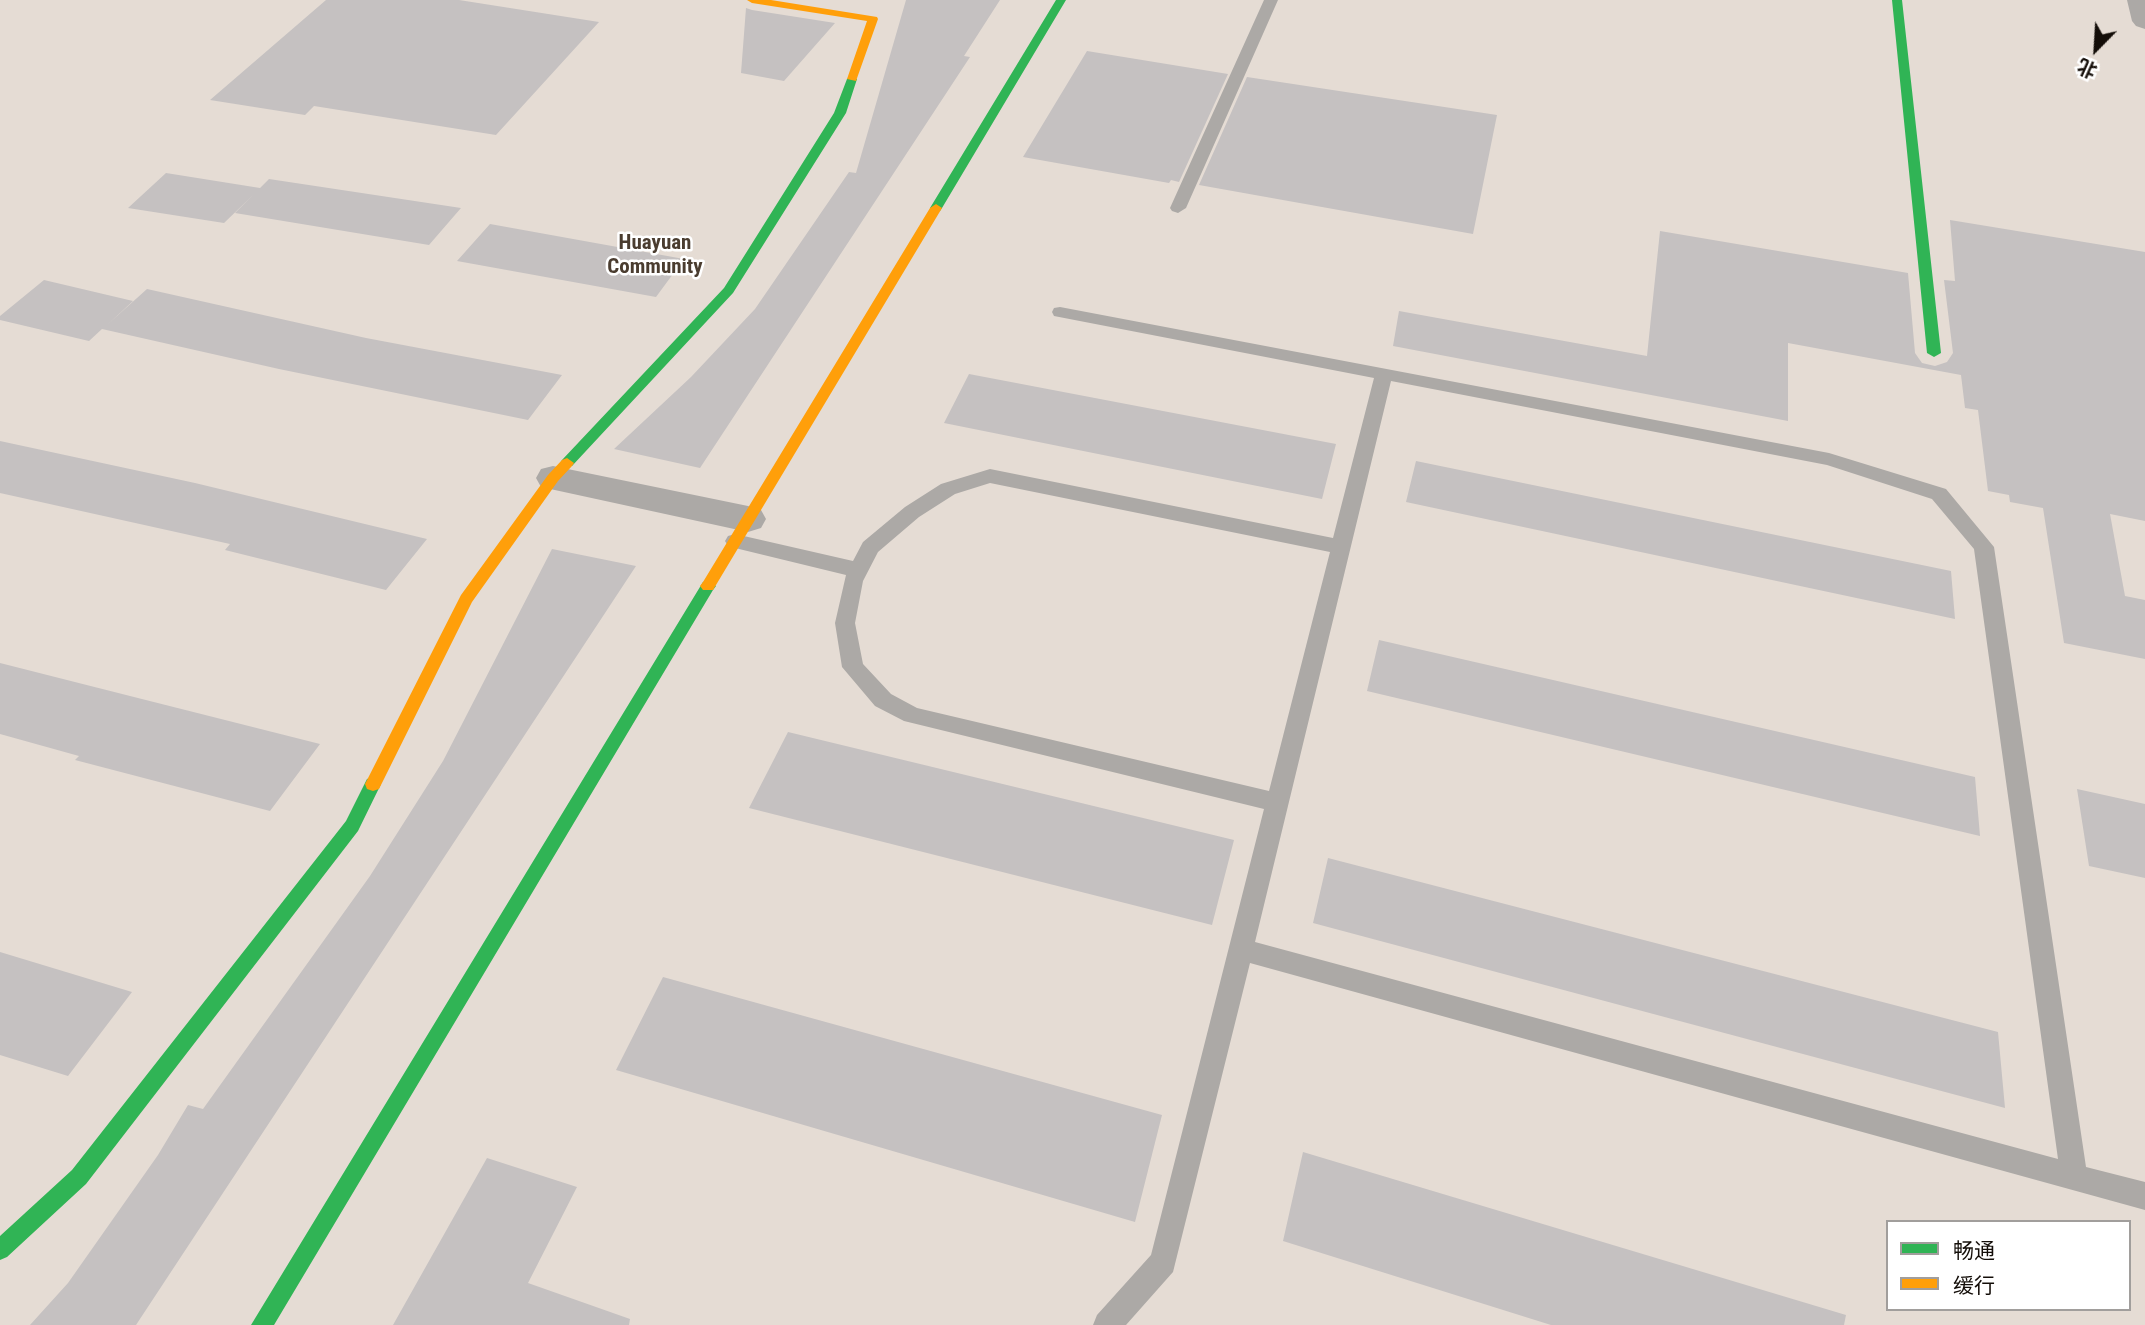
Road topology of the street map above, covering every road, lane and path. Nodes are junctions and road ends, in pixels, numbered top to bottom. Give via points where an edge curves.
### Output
1 (752, 0) edge
2 (1061, 0) edge
3 (1271, 0) edge
4 (1897, 0) edge
5 (2138, 0) edge
6 (2145, 21) edge
7 (1178, 208) dead end
8 (1060, 312) dead end
9 (1934, 353) dead end
10 (1384, 374) junction
11 (553, 478) junction
12 (741, 530) junction
13 (1341, 548) junction
14 (858, 570) junction
15 (1278, 803) junction
16 (1242, 950) junction
17 (2074, 1176) junction
18 (2145, 1196) edge
19 (0, 1250) edge
20 (262, 1325) edge
21 (1107, 1325) edge

1 - 11 street via 873,19 841,113 729,290
2 - 12 street
3 - 7 lane
4 - 9 street
5 - 6 street
8 - 10 lane
10 - 13 lane
10 - 17 lane via 1829,459 1939,494 1948,504 1984,547
11 - 12 street
11 - 19 street via 466,599 352,826 79,1177
12 - 14 lane
12 - 20 street
13 - 14 lane via 990,476 948,489 912,512 870,547
13 - 15 lane
14 - 15 lane via 845,623 853,667 883,700 912,715
15 - 16 lane
16 - 17 lane
16 - 21 lane via 1163,1262
17 - 18 lane

